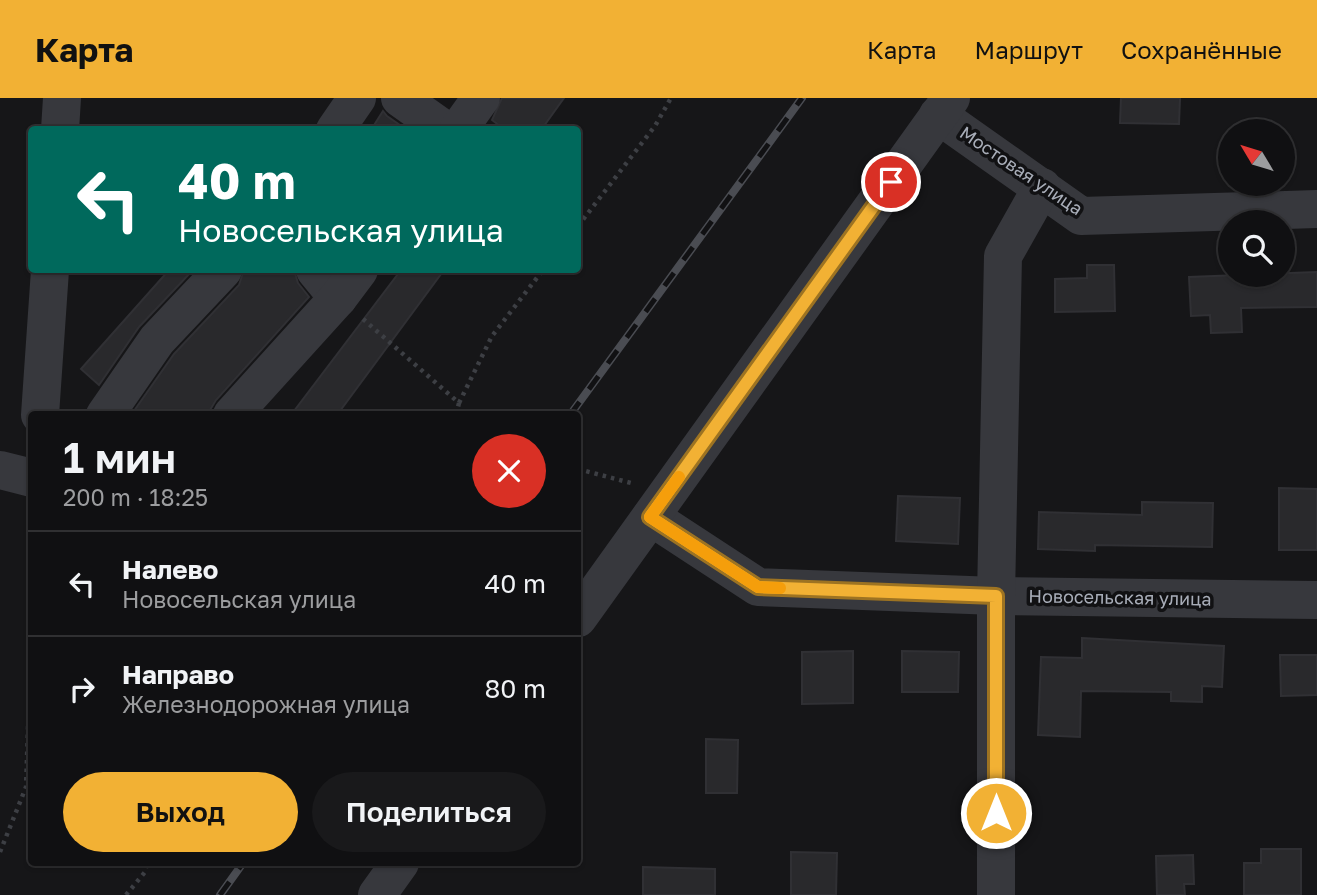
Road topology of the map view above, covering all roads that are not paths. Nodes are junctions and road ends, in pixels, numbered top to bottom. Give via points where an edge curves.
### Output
1 (62, 98) edge
2 (357, 98) edge
3 (400, 98) edge
4 (481, 98) edge
5 (944, 106) edge
6 (60, 126) edge
7 (338, 126) edge
8 (439, 126) edge
9 (461, 126) edge
10 (1042, 187) junction
11 (1317, 208) edge
12 (50, 273) edge
13 (220, 273) edge
14 (337, 279) edge
15 (40, 411) edge
16 (108, 411) edge
17 (235, 411) edge
18 (0, 470) edge
19 (28, 477) edge
20 (659, 505) junction
21 (996, 596) junction
22 (1317, 600) edge
23 (581, 614) edge
24 (398, 866) edge
25 (377, 895) edge
26 (996, 895) edge

1 - 6 street
2 - 7 street
3 - 8 street
4 - 9 street
5 - 10 street, Мостовая улица
5 - 20 street
10 - 11 street, Мостовая улица via 1081,216
10 - 21 street via 1003,257
12 - 15 street
13 - 16 street via 157,340
14 - 17 street
18 - 19 street
20 - 21 street, Новосельская улица via 758,587
20 - 23 street
21 - 22 street, Новосельская улица
21 - 26 street
24 - 25 street

